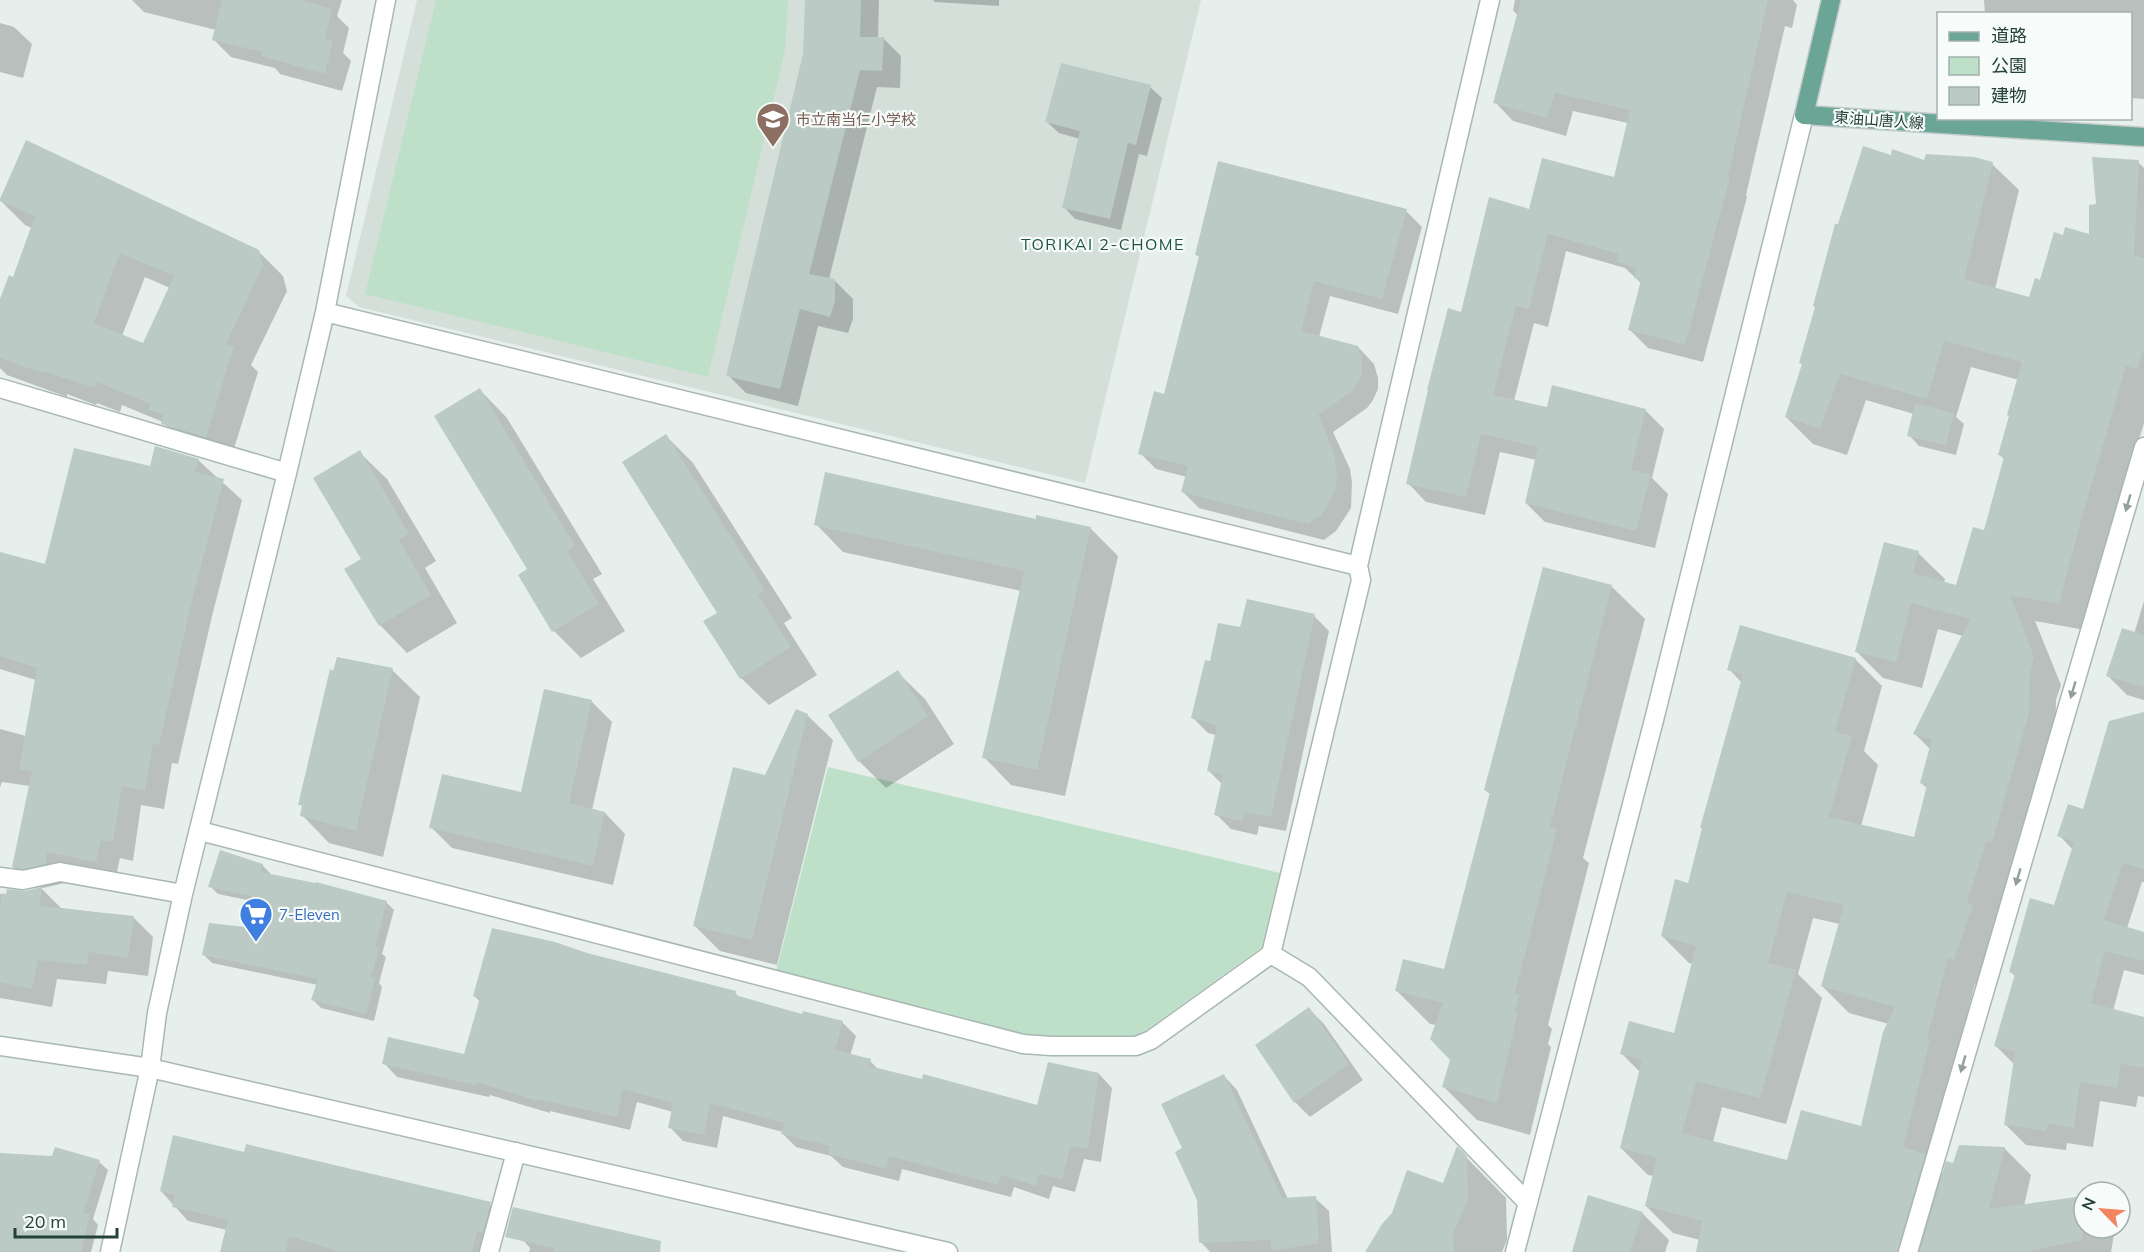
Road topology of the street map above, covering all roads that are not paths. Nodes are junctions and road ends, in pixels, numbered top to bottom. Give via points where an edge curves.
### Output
1 (386, 0) edge
2 (1490, 0) edge
3 (1831, 0) edge
4 (1803, 115) junction
5 (2144, 137) edge
6 (325, 312) junction
7 (0, 388) edge
8 (2144, 447) edge
9 (288, 472) junction
10 (1358, 566) junction
11 (200, 831) junction
12 (0, 877) edge
13 (183, 894) junction
14 (1271, 954) junction
15 (0, 1046) edge
16 (150, 1068) junction
17 (516, 1152) junction
18 (1527, 1203) junction
19 (110, 1252) edge
20 (489, 1252) edge
21 (948, 1252) edge
22 (1515, 1252) edge
23 (1908, 1252) edge

1 - 6 street
2 - 10 street
3 - 4 main road
4 - 5 main road, 東油山唐人線
4 - 18 street via 1654,720
6 - 9 street
6 - 10 street
7 - 9 street
8 -> 23 street
9 - 11 street
10 - 14 street via 1361,579
11 - 13 street
11 - 14 street via 1023,1044 1137,1046
12 - 13 street via 23,880 60,872
13 - 16 street
14 - 18 street via 1309,977
15 - 16 street
16 - 17 street
16 - 19 street
17 - 20 street
17 - 21 street
18 - 22 street

